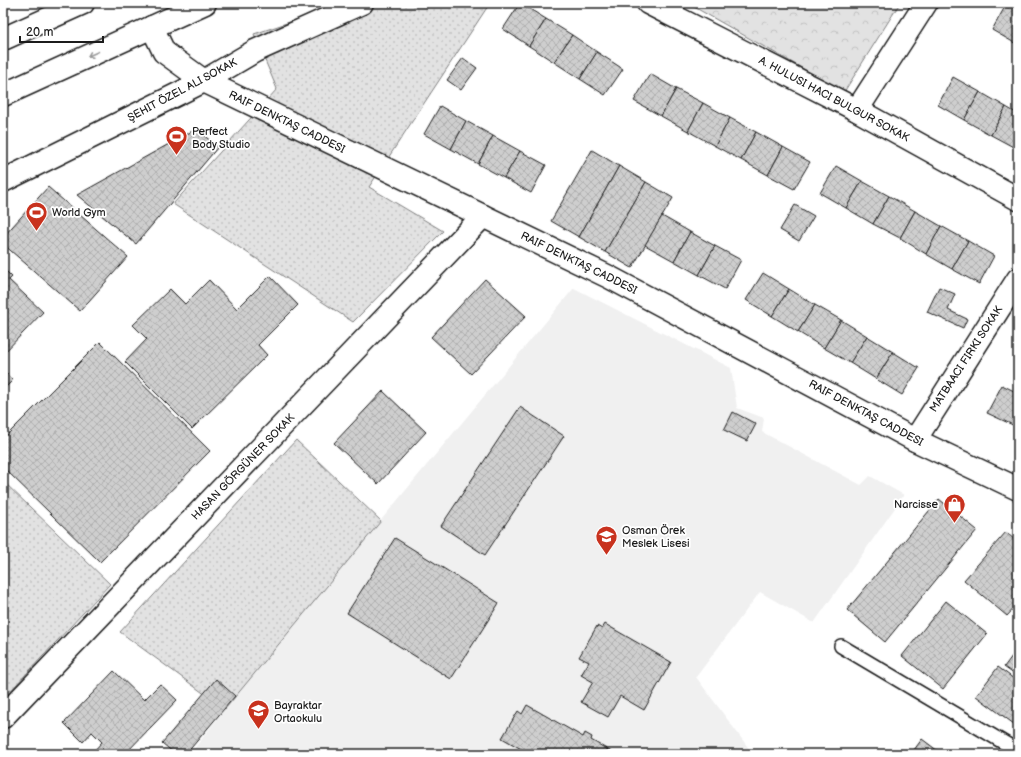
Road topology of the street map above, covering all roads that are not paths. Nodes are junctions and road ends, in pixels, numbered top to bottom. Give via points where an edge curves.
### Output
1 (83, 3) edge
2 (205, 3) edge
3 (362, 3) edge
4 (648, 3) edge
5 (926, 3) edge
6 (152, 27) junction
7 (3, 39) edge
8 (204, 81) junction
9 (3, 95) edge
10 (857, 110) junction
11 (3, 181) edge
12 (1018, 199) edge
13 (483, 216) junction
14 (1018, 279) edge
15 (915, 440) junction
16 (1018, 489) edge
17 (841, 646) dead end
18 (3, 717) edge
19 (1018, 751) edge

1 - 7 main road
2 - 6 main road
3 - 8 main road, ŞEHIT ÖZEL ALI SOKAK via 255,51
4 - 10 main road
5 - 10 main road
6 - 8 main road, RAIF DENKTAŞ CADDESI via 164,52
6 -> 9 main road
8 - 11 main road, ŞEHIT ÖZEL ALI SOKAK
8 - 13 main road, RAIF DENKTAŞ CADDESI
10 - 12 main road
13 - 15 main road, RAIF DENKTAŞ CADDESI via 609,277
13 - 18 main road, HASAN GÖRGÜNER SOKAK
14 - 15 main road
15 - 16 main road, RAIF DENKTAŞ CADDESI
17 - 19 lane

